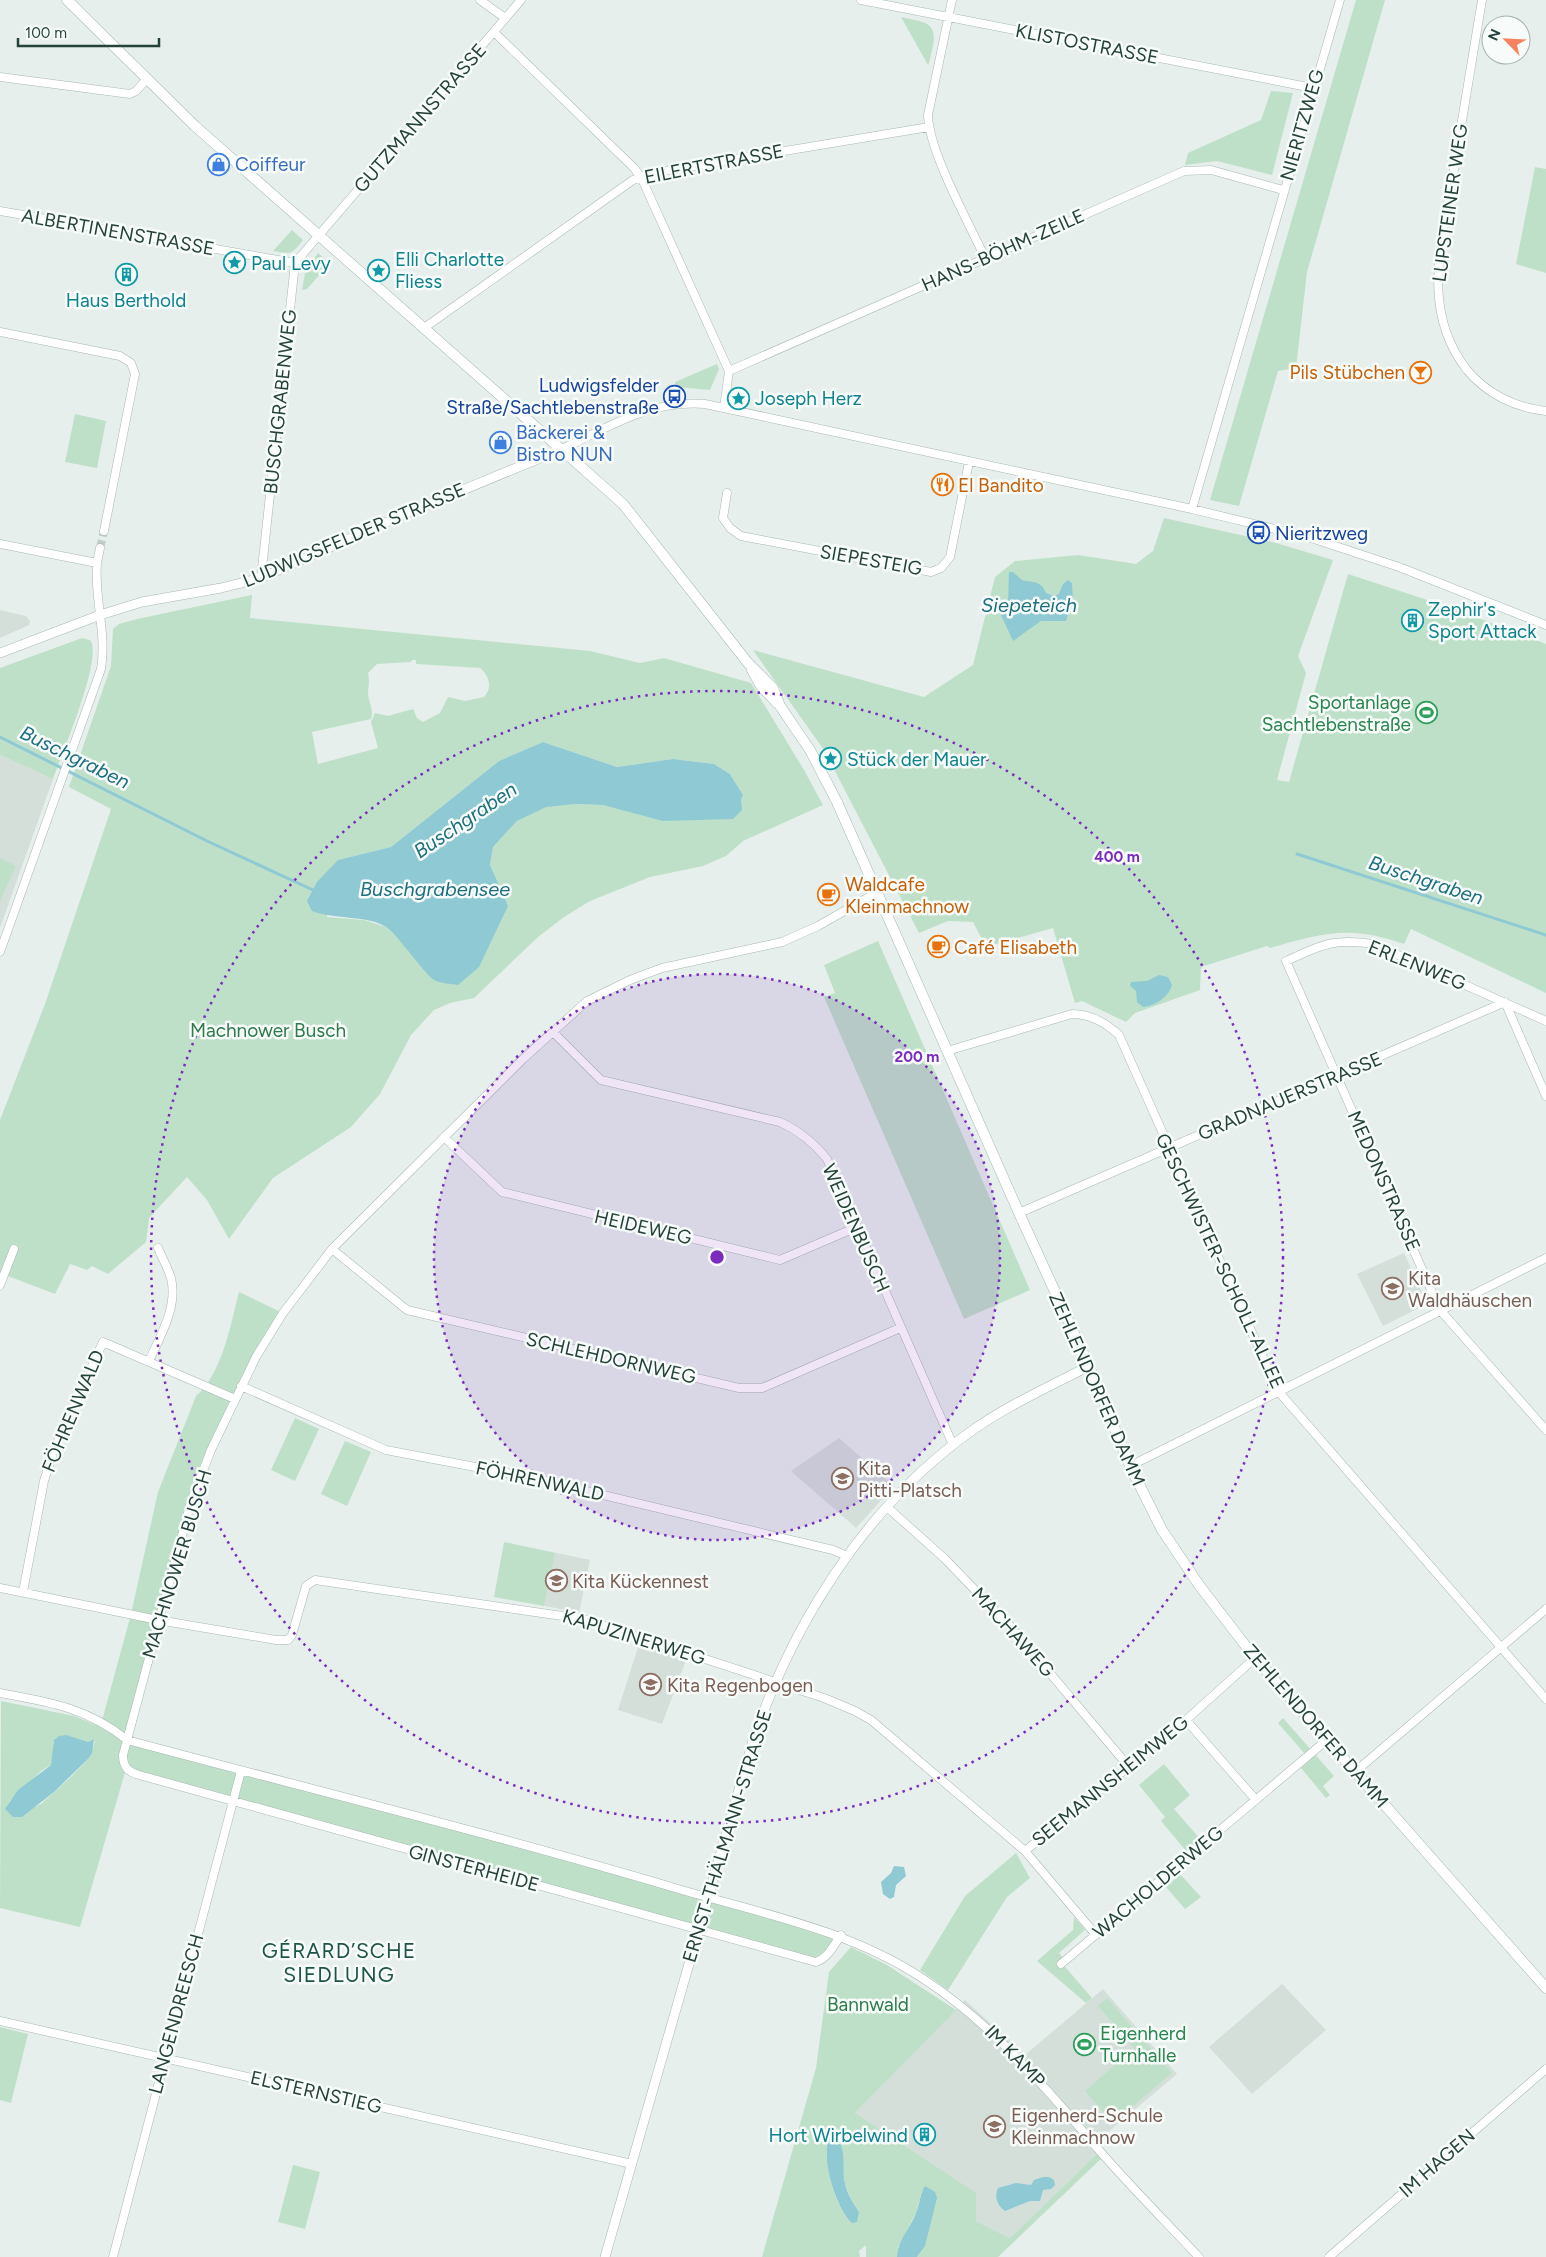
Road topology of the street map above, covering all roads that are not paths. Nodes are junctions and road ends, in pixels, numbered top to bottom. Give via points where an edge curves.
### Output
1 (67, 0) edge
2 (480, 0) edge
3 (521, 0) edge
4 (862, 0) edge
5 (952, 0) edge
6 (1340, 0) edge
7 (1482, 0) edge
8 (948, 17) junction
9 (505, 18) junction
10 (494, 32) junction
11 (0, 77) edge
12 (147, 79) junction
13 (1313, 88) junction
14 (929, 127) junction
15 (641, 177) junction
16 (1283, 190) junction
17 (0, 211) edge
18 (319, 235) junction
19 (985, 258) junction
20 (295, 263) junction
21 (424, 328) junction
22 (0, 332) edge
23 (729, 371) junction
24 (724, 408) junction
25 (1546, 412) edge
26 (562, 449) junction
27 (969, 462) junction
28 (727, 493) dead end
29 (1192, 509) junction
30 (104, 531) tunnel mouth
31 (0, 544) edge
32 (100, 548) tunnel mouth
33 (97, 563) junction
34 (261, 578) junction
35 (100, 615) junction
36 (1546, 625) edge
37 (0, 653) edge
38 (876, 893) junction
39 (0, 952) edge
40 (1286, 961) joint
41 (1505, 1002) junction
42 (1546, 1021) edge
43 (553, 1032) junction
44 (948, 1051) junction
45 (1337, 1075) junction
46 (1546, 1096) edge
47 (444, 1137) junction
48 (1168, 1148) junction
49 (1019, 1213) junction
50 (857, 1227) junction
51 (158, 1248) dead end
52 (332, 1248) junction
53 (14, 1249) dead end
54 (1546, 1258) edge
55 (0, 1285) edge
56 (1440, 1310) junction
57 (900, 1328) junction
58 (150, 1361) junction
59 (1089, 1366) junction
60 (241, 1386) junction
61 (1278, 1391) junction
62 (235, 1399) junction
63 (1546, 1430) edge
64 (953, 1445) junction
65 (1130, 1466) junction
66 (888, 1506) junction
67 (847, 1556) junction
68 (0, 1588) edge
69 (23, 1592) junction
70 (1546, 1609) edge
71 (158, 1620) junction
72 (1501, 1648) junction
73 (1255, 1658) junction
74 (775, 1681) junction
75 (0, 1693) edge
76 (1546, 1699) edge
77 (1186, 1720) junction
78 (1328, 1739) junction
79 (127, 1740) junction
80 (1129, 1767) junction
81 (241, 1771) junction
82 (1356, 1771) junction
83 (1255, 1799) junction
84 (232, 1802) junction
85 (1025, 1851) junction
86 (707, 1897) junction
87 (698, 1930) junction
88 (1096, 1934) junction
89 (841, 1935) junction
90 (1061, 1964) dead end
91 (922, 1977) joint
92 (1546, 1988) edge
93 (0, 2021) edge
94 (164, 2058) junction
95 (1546, 2069) edge
96 (632, 2164) junction
97 (113, 2257) edge
98 (605, 2257) edge
99 (1199, 2257) edge
100 (1329, 2257) edge

1 - 12 main road, ZEHLENDORFER DAMM
2 - 9 street
3 - 9 street, GUTZMANNSTRASSE
4 - 8 street, KLISTOSTRASSE
5 - 8 street
6 - 13 street, NIERITZWEG
7 - 25 street, LUPSTEINER WEG via 1440,255 1438,302 1450,344 1476,379 1509,402
8 - 13 street, KLISTOSTRASSE
8 - 14 street via 928,114
9 - 10 street, GUTZMANNSTRASSE
10 - 15 street
10 - 18 street, GUTZMANNSTRASSE
11 - 12 street via 130,94
12 - 18 main road, ZEHLENDORFER DAMM via 195,126
13 - 16 street, NIERITZWEG
14 - 15 street, EILERTSTRASSE
14 - 19 street via 948,178
15 - 21 street, EILERTSTRASSE
15 - 23 street
16 - 19 street, HANS-BÖHM-ZEILE via 1211,170 1184,171
16 - 29 street, NIERITZWEG
17 - 20 street, ALBERTINENSTRASSE
18 - 20 street
18 - 21 main road, ZEHLENDORFER DAMM
19 - 23 street, HANS-BÖHM-ZEILE
20 - 34 street, BUSCHGRABENWEG
21 - 26 main road, ZEHLENDORFER DAMM
22 - 30 street via 120,356 131,363 135,374
23 - 24 street
24 - 26 street via 686,403 650,409
24 - 27 street
26 - 34 street, LUDWIGSFELDER STRASSE
26 - 38 main road, ZEHLENDORFER DAMM via 623,504 767,687 827,780
27 - 28 street, SIEPESTEIG via 950,557 941,568 931,572 741,536 723,518
27 - 29 street
29 - 36 street via 1308,537 1398,567
31 - 33 street
32 - 33 street
33 - 35 street via 96,594
34 - 35 street, LUDWIGSFELDER STRASSE via 142,602
35 - 37 street, LUDWIGSFELDER STRASSE
35 - 39 street via 102,669
38 - 43 street, MACHNOWER BUSCH via 782,942 662,968 630,980 587,1001
38 - 44 main road, ZEHLENDORFER DAMM
40 - 41 street, ERLENWEG via 1329,942 1373,944
40 - 45 street, MEDONSTRASSE
41 - 42 street, ERLENWEG
41 - 45 street, GRADNAUERSTRASSE
41 - 46 street
43 - 47 street, MACHNOWER BUSCH
43 - 50 street, WEIDENBUSCH via 600,1080 780,1122 804,1135 827,1159
44 - 48 street, GESCHWISTER-SCHOLL-ALLEE via 1072,1014 1086,1014 1119,1035
44 - 49 main road, ZEHLENDORFER DAMM
45 - 48 street, GRADNAUERSTRASSE
45 - 56 street, MEDONSTRASSE
47 - 50 street, HEIDEWEG via 502,1192 780,1260
47 - 52 street, MACHNOWER BUSCH
48 - 49 street, GRADNAUERSTRASSE
48 - 61 street, GESCHWISTER-SCHOLL-ALLEE
49 - 59 main road, ZEHLENDORFER DAMM
50 - 57 street, WEIDENBUSCH
51 - 58 street via 171,1278 172,1301
52 - 57 street, SCHLEHDORNWEG via 408,1310 739,1388 762,1388
52 - 60 street, MACHNOWER BUSCH via 283,1313
53 - 55 street
54 - 56 street
56 - 61 street
56 - 63 street, MEDONSTRASSE
57 - 64 street, WEIDENBUSCH
58 - 62 street, FÖHRENWALD
58 - 69 street, FÖHRENWALD via 103,1342 54,1450 44,1481
59 - 64 street, ERNST-THÄLMANN-STRASSE via 991,1418
59 - 65 main road, ZEHLENDORFER DAMM
60 - 62 street, MACHNOWER BUSCH
60 - 67 street, FÖHRENWALD via 386,1450 609,1495
61 - 65 street
61 - 72 street, GESCHWISTER-SCHOLL-ALLEE
62 - 71 street, MACHNOWER BUSCH via 191,1502
64 - 66 street, ERNST-THÄLMANN-STRASSE
65 - 73 main road, ZEHLENDORFER DAMM via 1162,1530
66 - 67 street, ERNST-THÄLMANN-STRASSE
66 - 80 street, MACHAWEG via 994,1608
67 - 74 street, ERNST-THÄLMANN-STRASSE via 809,1616
68 - 69 street
69 - 71 street
70 - 72 street
71 - 74 street, KAPUZINERWEG via 288,1640 306,1586 314,1580 583,1619
71 - 79 street, MACHNOWER BUSCH
72 - 76 street, GESCHWISTER-SCHOLL-ALLEE
72 - 82 street
73 - 77 street, SEEMANNSHEIMWEG
73 - 78 main road, ZEHLENDORFER DAMM
74 - 85 street, KAPUZINERWEG via 838,1703 871,1720
74 - 86 street, ERNST-THÄLMANN-STRASSE via 752,1744
75 - 79 street, GINSTERHEIDE via 75,1710 96,1718
77 - 80 street, SEEMANNSHEIMWEG
77 - 83 street
78 - 82 main road, ZEHLENDORFER DAMM
78 - 83 street, WACHOLDERWEG
79 - 81 street, GINSTERHEIDE
79 - 84 street, GINSTERHEIDE via 123,1761 130,1772
80 - 85 street, SEEMANNSHEIMWEG
81 - 84 street, LANGENDREESCH
81 - 86 street, GINSTERHEIDE
82 - 92 main road, ZEHLENDORFER DAMM
83 - 88 street, WACHOLDERWEG
84 - 87 street, GINSTERHEIDE
84 - 94 street, LANGENDREESCH
85 - 88 street, SEEMANNSHEIMWEG
86 - 87 street, ERNST-THÄLMANN-STRASSE
86 - 89 street, GINSTERHEIDE
87 - 89 street, GINSTERHEIDE via 816,1962 822,1960
87 - 96 street, ERNST-THÄLMANN-STRASSE
88 - 90 street, WACHOLDERWEG
89 - 91 street, GINSTERHEIDE
91 - 99 street, IM KAMP via 993,2032
93 - 94 street, ELSTERNSTIEG
94 - 96 street, ELSTERNSTIEG
94 - 97 street, LANGENDREESCH
95 - 100 street, IM HAGEN
96 - 98 street, ERNST-THÄLMANN-STRASSE

